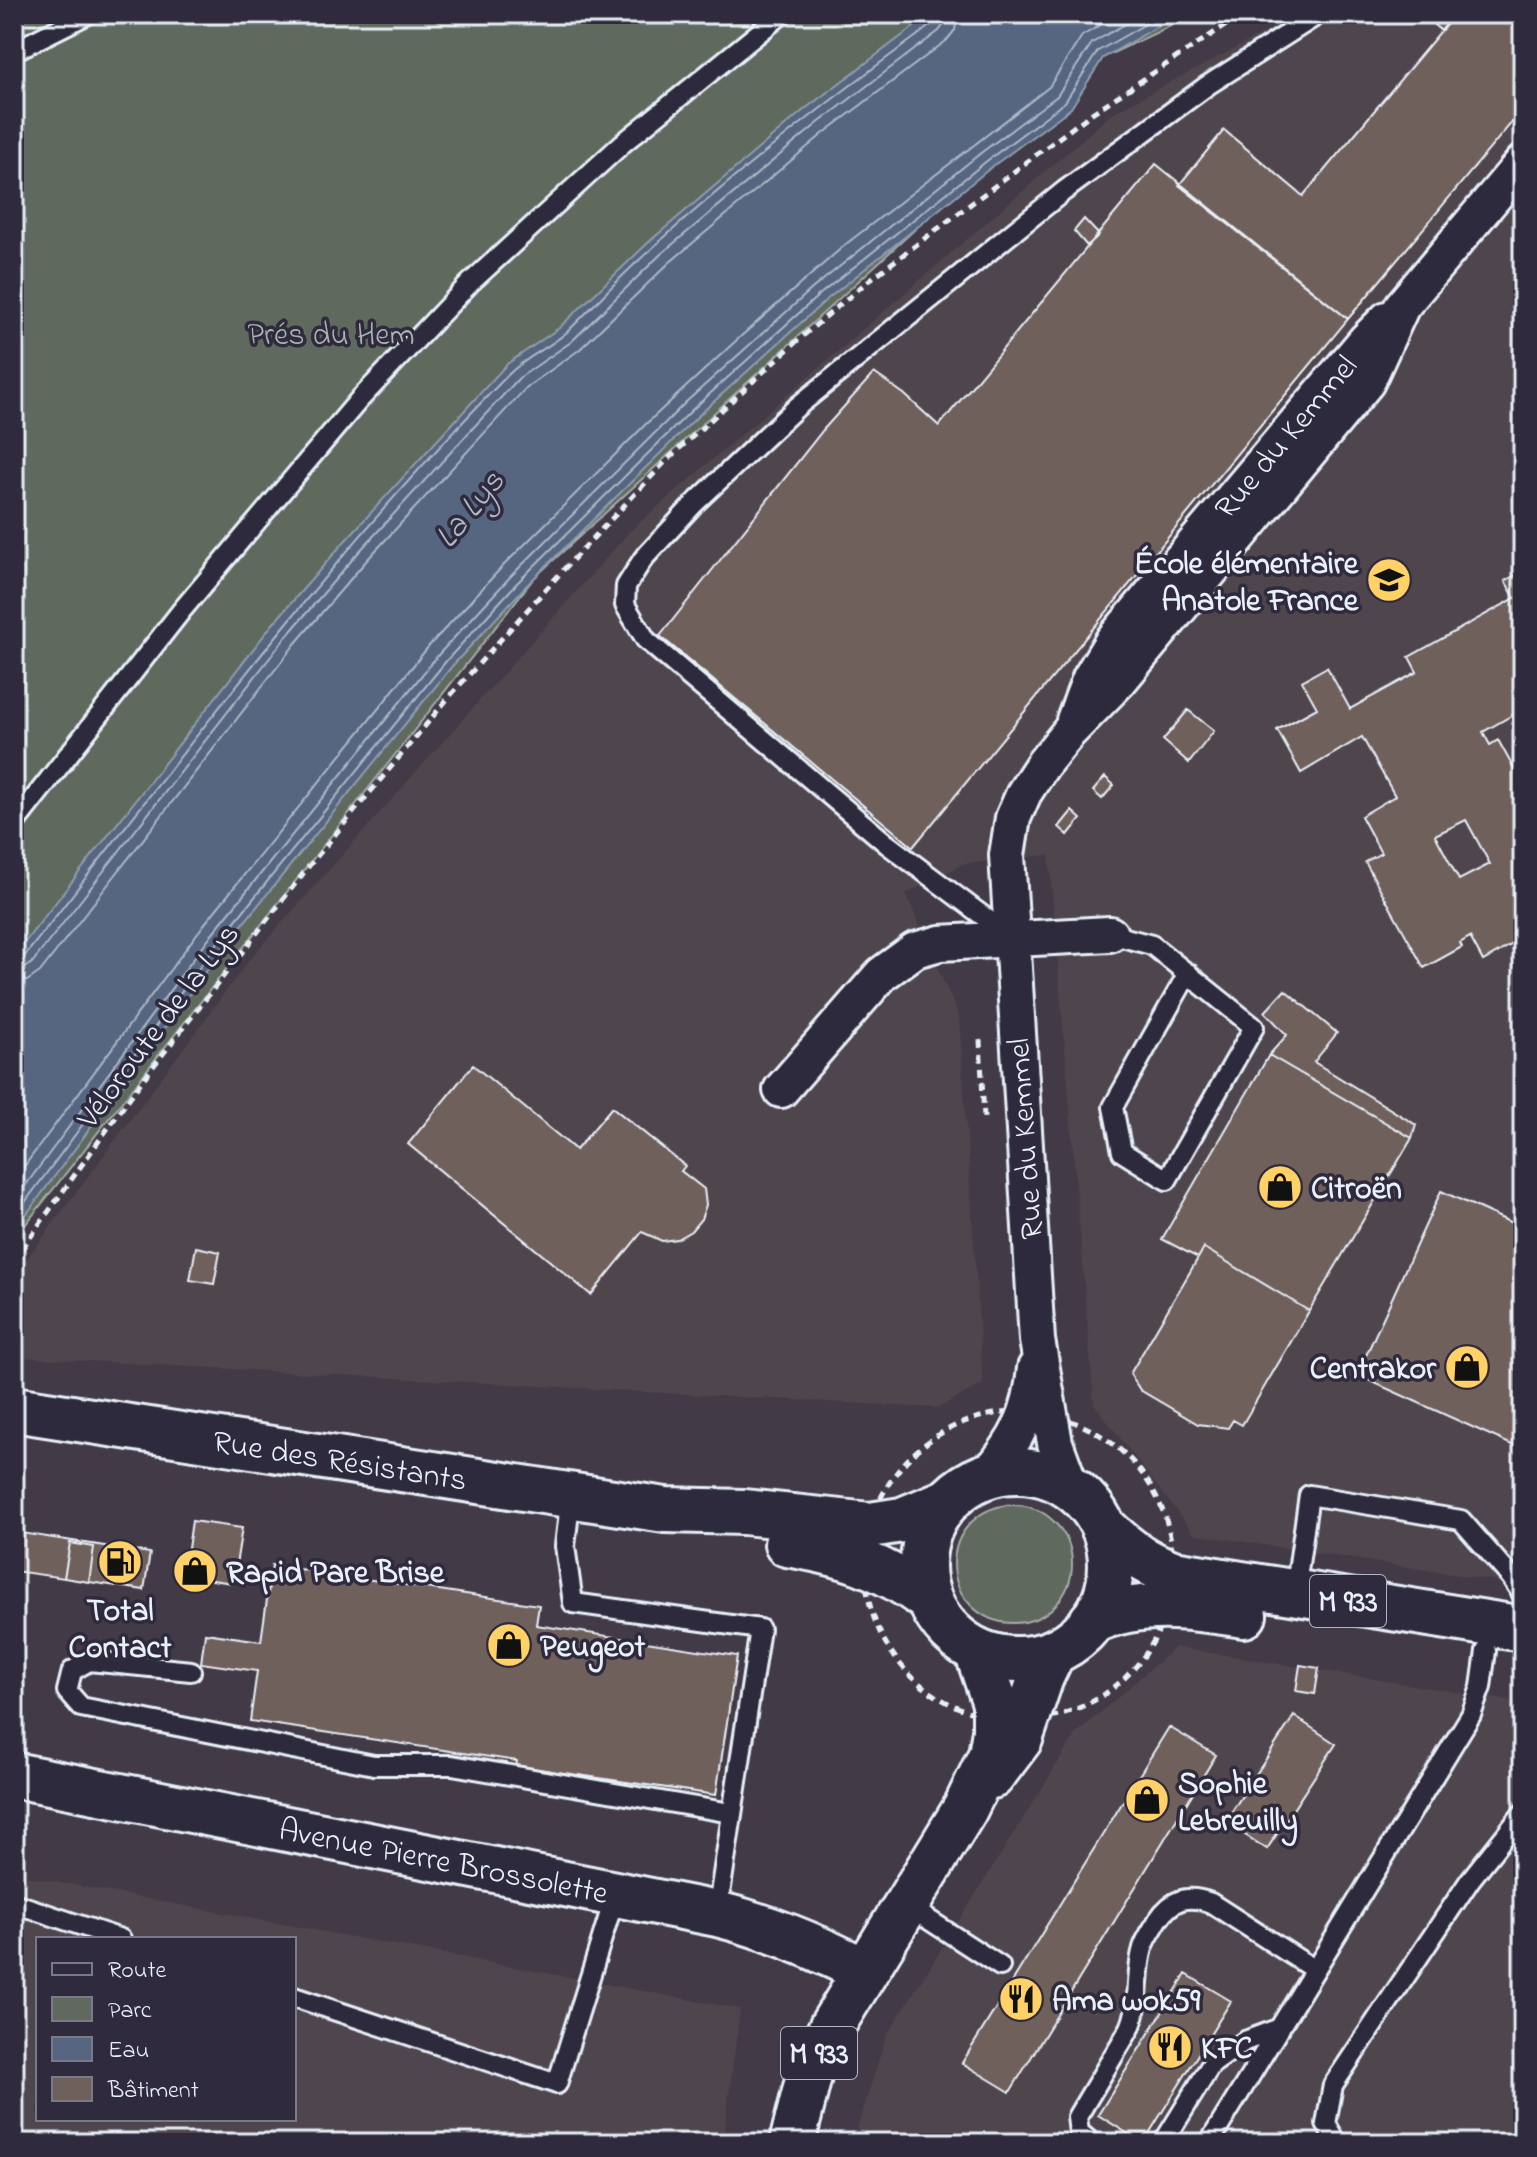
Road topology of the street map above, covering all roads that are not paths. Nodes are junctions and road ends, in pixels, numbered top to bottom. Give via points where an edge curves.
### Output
1 (88, 14) edge
2 (782, 14) edge
3 (1319, 14) edge
4 (14, 51) edge
5 (1523, 162) edge
6 (14, 824) edge
7 (1110, 934) joint
8 (1011, 937) junction
9 (1188, 973) junction
10 (781, 1090) dead end
11 (1037, 1340) junction
12 (14, 1409) edge
13 (987, 1475) junction
14 (1072, 1489) junction
15 (571, 1495) junction
16 (948, 1501) junction
17 (665, 1510) junction
18 (1103, 1527) junction
19 (1168, 1589) junction
20 (1295, 1593) junction
21 (1523, 1595) edge
22 (928, 1599) junction
23 (1092, 1621) junction
24 (1523, 1629) edge
25 (977, 1651) junction
26 (1053, 1652) junction
27 (1505, 1654) edge
28 (191, 1671) dead end
29 (1012, 1719) junction
30 (14, 1775) edge
31 (731, 1813) junction
32 (1523, 1813) edge
33 (616, 1893) junction
34 (14, 1903) edge
35 (906, 1905) junction
36 (717, 1914) junction
37 (115, 1937) edge
38 (1000, 1966) dead end
39 (1315, 1970) junction
40 (864, 1971) junction
41 (296, 1998) edge
42 (1280, 2028) junction
43 (792, 2143) edge
44 (1092, 2143) edge
45 (1163, 2143) edge
46 (1209, 2143) edge
47 (1337, 2143) edge

1 - 4 lane
2 - 6 lane via 623,143 470,283 359,400
3 - 8 lane via 1208,85 1064,191 798,406 694,504 643,559 626,586 625,605 646,640 887,844
5 - 8 street, Rue du Kemmel via 1113,640 1090,678 1069,732 1033,779 1013,818 1007,855
7 - 8 street
7 - 9 lane via 1152,945
8 - 10 street via 927,945 906,955 882,974
8 - 11 street, Rue du Kemmel
9 - 9 lane via 1254,1027 1167,1180 1122,1152 1113,1107
11 - 13 street, Rue du Kemmel via 1023,1424
11 - 14 street, Rue du Kemmel via 1055,1443
12 - 15 main road, Rue des Résistants
13 - 14 main road via 1036,1472
13 - 16 main road
14 - 18 main road
15 - 17 main road, Rue des Résistants
15 - 31 lane via 565,1546 573,1603 760,1629
16 - 17 main road, Rue des Résistants via 902,1520 870,1525
16 - 22 main road via 925,1541
17 - 22 main road, Rue des Résistants via 864,1562
18 - 19 main road via 1147,1563
18 - 23 main road via 1110,1581
19 - 20 main road, M 933
19 - 23 main road
19 - 27 main road via 1233,1613
20 - 21 lane via 1309,1495 1461,1520
20 - 24 main road, M 933
22 - 25 main road via 948,1630
23 - 26 main road
25 - 26 main road via 1015,1659
25 - 29 main road via 992,1689
26 - 29 main road, M 933
27 - 39 lane
28 - 31 lane via 89,1661 72,1671 67,1691 81,1707 374,1765 452,1765
29 - 35 main road, M 933 via 1007,1759 965,1809
30 - 33 main road, Avenue Pierre Brossolette
31 - 36 lane
32 - 47 lane via 1470,1880 1333,2085 1326,2124
33 - 36 main road, Avenue Pierre Brossolette
33 - 41 lane via 557,2084
34 - 37 lane
35 - 38 lane
35 - 40 main road, M 933
36 - 40 main road, Avenue Pierre Brossolette via 783,1933
39 - 42 lane
39 - 44 lane via 1211,1903 1194,1897 1171,1904 1144,1944 1130,2028 1077,2117 1079,2132
40 - 43 main road, M 933 via 810,2072
42 - 45 lane via 1245,2041 1211,2065
42 - 46 lane

